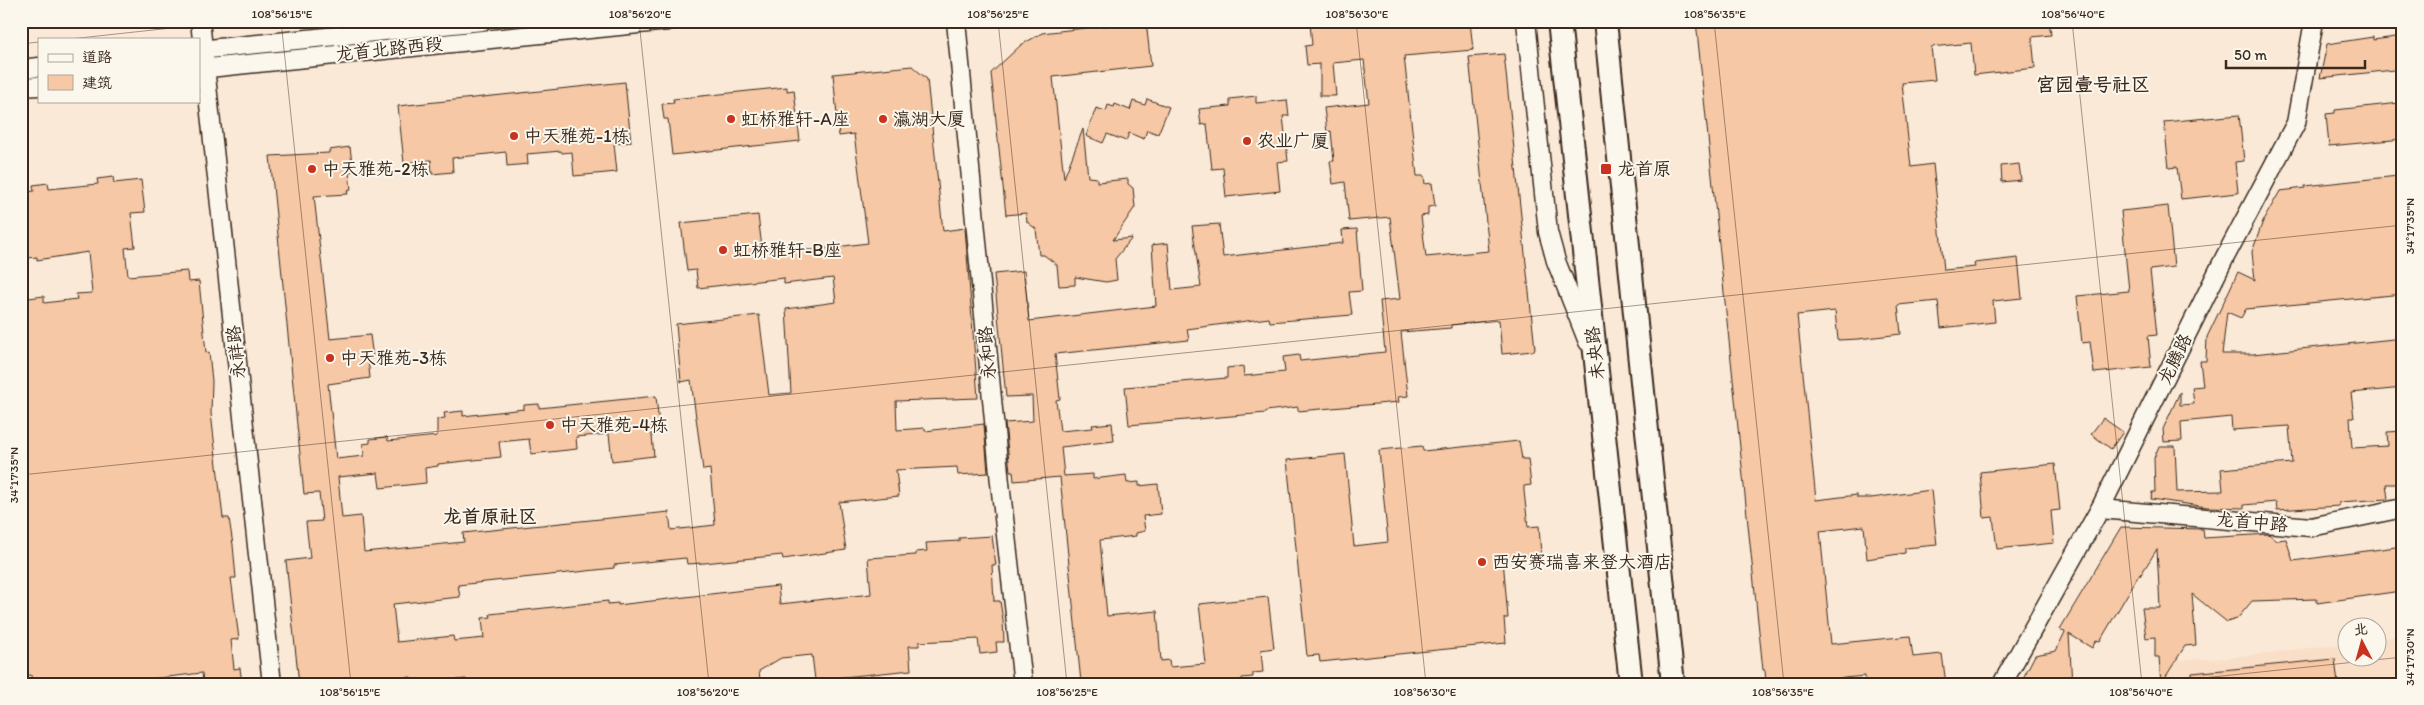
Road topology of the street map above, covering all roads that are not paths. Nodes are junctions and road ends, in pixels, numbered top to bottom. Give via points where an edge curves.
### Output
1 (200, 21) edge
2 (482, 21) edge
3 (668, 21) edge
4 (956, 21) edge
5 (1526, 21) edge
6 (1559, 21) edge
7 (1605, 21) edge
8 (2314, 21) edge
9 (201, 50) edge
10 (38, 67) edge
11 (21, 68) edge
12 (202, 68) edge
13 (38, 86) edge
14 (21, 88) edge
15 (1597, 375) junction
16 (2403, 508) edge
17 (2100, 510) junction
18 (272, 684) edge
19 (1023, 684) edge
20 (1631, 684) edge
21 (1673, 684) edge
22 (2002, 684) edge

1 - 9 street, 永祥路
2 - 9 street, 龙首北路西段
3 - 12 street, 龙首北路西段
4 - 19 street, 永和路 via 1000,482
5 - 15 street via 1548,232
6 - 15 main road, 未央路
7 - 21 main road
8 - 17 street, 龙腾路 via 2296,122 2225,257
9 - 12 street, 永祥路
10 - 11 street
12 - 18 street, 永祥路
13 - 14 street
15 - 20 main road, 未央路
16 - 17 street, 龙首中路 via 2311,526
17 - 22 street, 龙腾路

